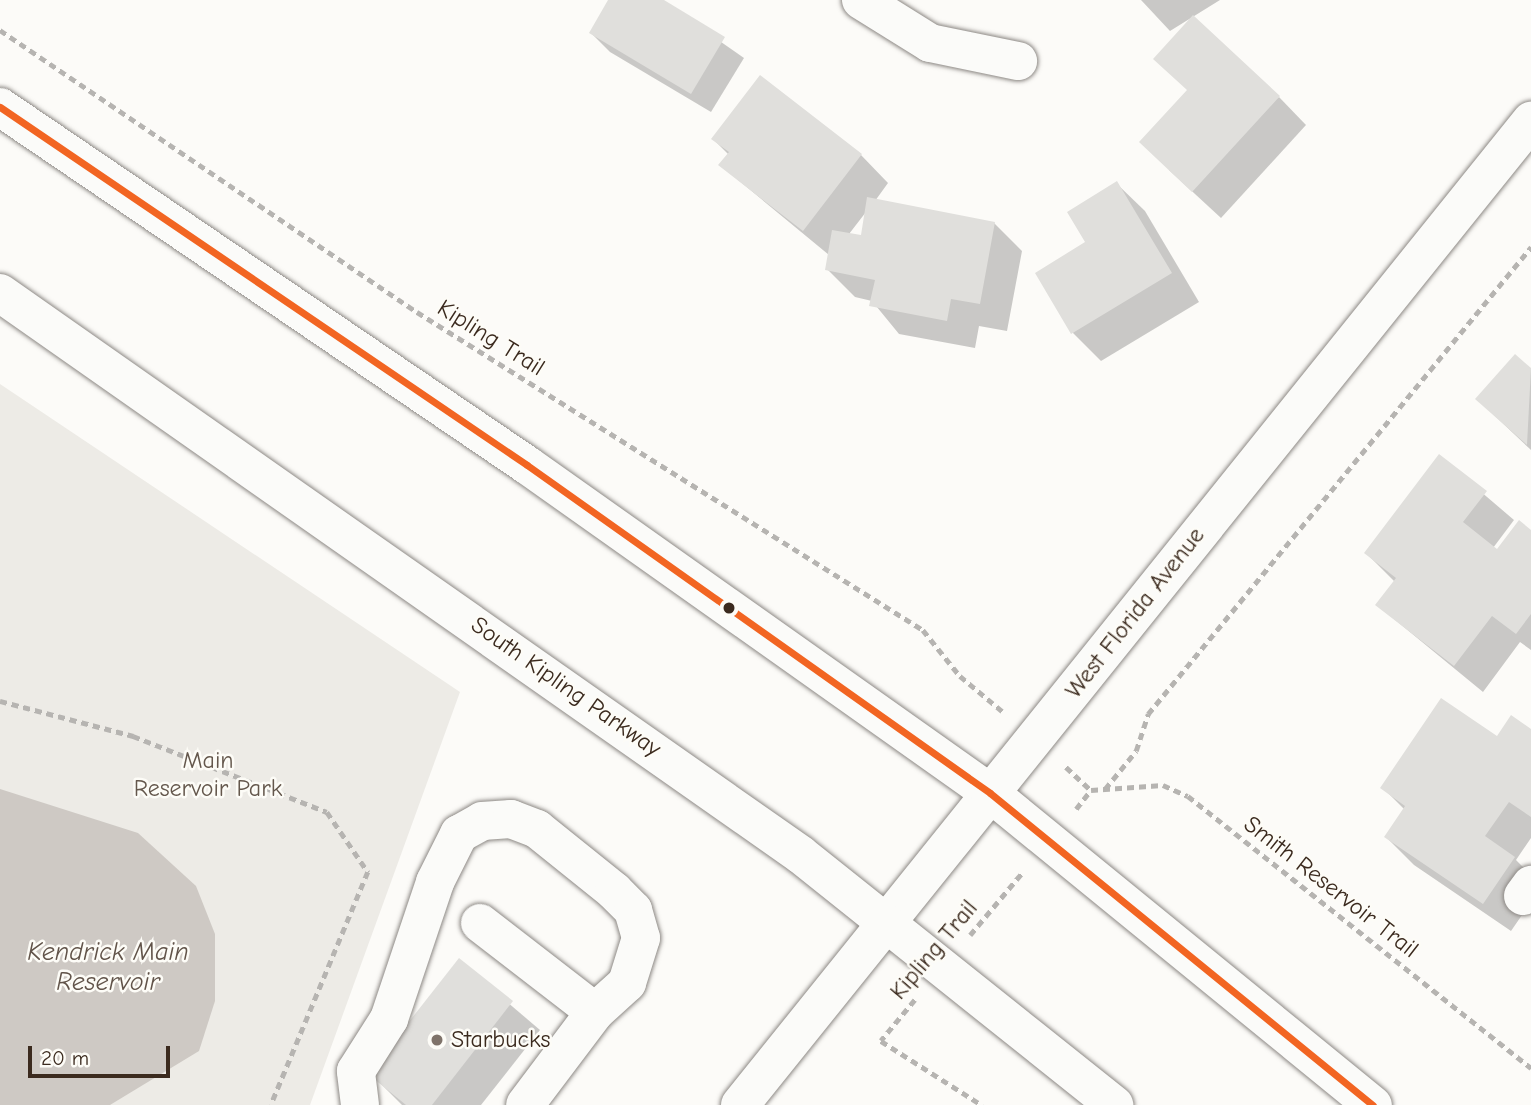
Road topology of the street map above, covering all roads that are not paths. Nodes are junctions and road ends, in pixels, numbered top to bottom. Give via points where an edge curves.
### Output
1 (861, 0) edge
2 (1018, 61) dead end
3 (0, 107) edge
4 (1531, 121) edge
5 (0, 293) edge
6 (990, 793) junction
7 (885, 921) junction
8 (480, 923) dead end
9 (595, 1012) junction
10 (360, 1105) edge
11 (525, 1105) edge
12 (740, 1105) edge
13 (1114, 1105) edge
14 (1373, 1105) edge

1 - 2 main road via 930,43
3 - 6 main road via 527,465
4 - 6 main road, West Florida Avenue
5 - 7 main road, South Kipling Parkway via 564,685
6 - 7 main road, West Florida Avenue
6 - 14 main road
7 - 12 main road, West Florida Avenue
7 - 13 main road, South Kipling Parkway
8 - 9 main road
9 - 10 main road via 628,983 641,938 633,910 537,829 511,819 482,821 459,834 435,882 389,1019 356,1071
9 - 11 main road

